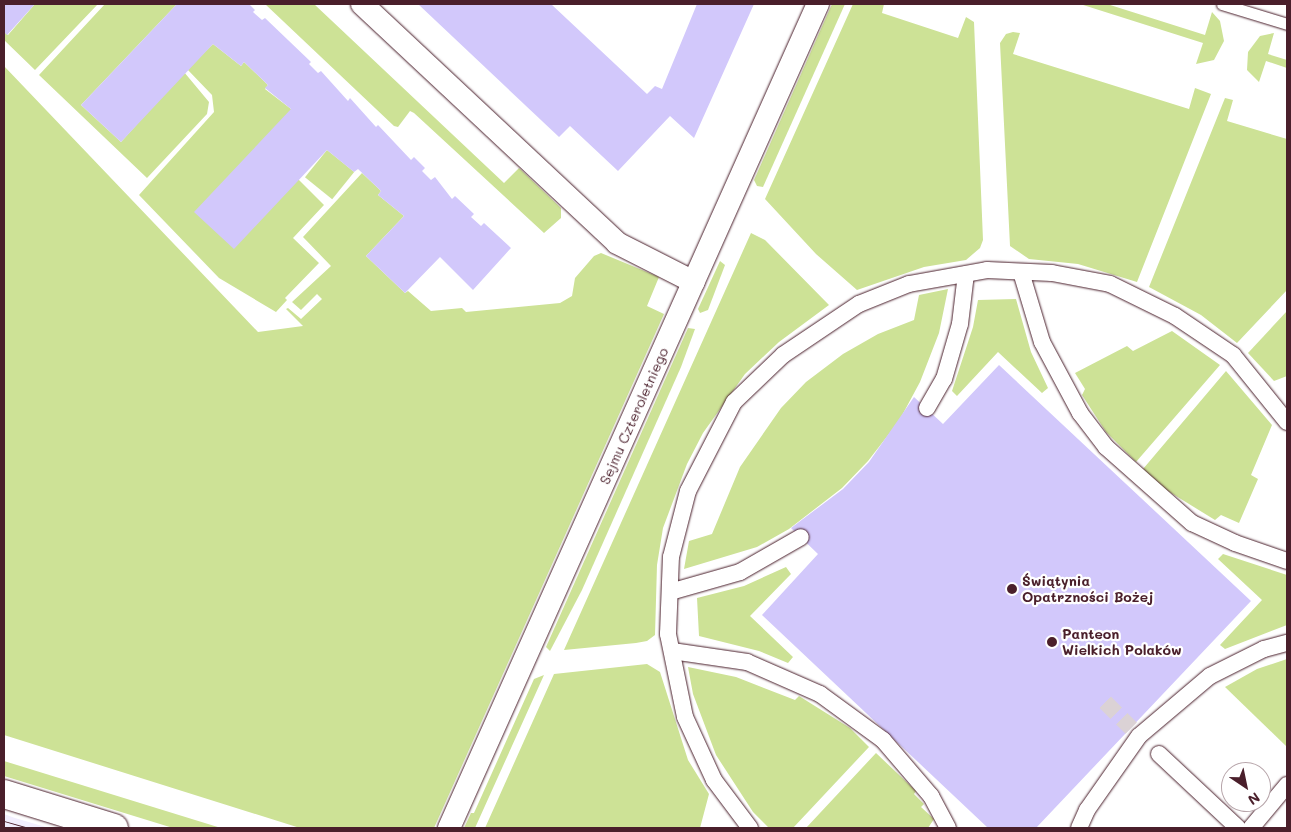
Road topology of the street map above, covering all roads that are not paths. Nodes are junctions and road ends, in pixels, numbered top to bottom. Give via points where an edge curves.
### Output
1 (362, 4) edge
2 (818, 4) edge
3 (1222, 4) edge
4 (1287, 24) edge
5 (1022, 272) junction
6 (966, 274) junction
7 (694, 282) junction
8 (927, 408) dead end
9 (1287, 422) edge
10 (801, 537) dead end
11 (1287, 561) edge
12 (670, 592) junction
13 (1287, 643) edge
14 (672, 651) junction
15 (1144, 740) junction
16 (1287, 785) edge
17 (4, 794) edge
18 (114, 828) edge
19 (449, 828) edge
20 (750, 828) edge
21 (948, 828) edge
22 (1079, 828) edge
23 (1238, 828) edge
24 (1252, 828) edge

1 - 7 street via 617,243
2 - 7 street, Sejmu Czteroletniego
3 - 4 lane
5 - 6 street via 987,270
5 - 9 street via 1052,273 1110,284 1158,306 1233,355
5 - 11 street via 1042,342 1080,413 1106,447 1192,523 1235,543
6 - 8 street via 960,324 944,379
6 - 12 street via 909,284 859,304 782,355 734,402 688,491 671,557
7 - 19 street, Sejmu Czteroletniego
10 - 12 street via 740,572
12 - 14 street via 668,634
13 - 15 street via 1264,649 1210,676
14 - 20 street via 685,717 714,780
14 - 21 street via 747,662 820,694 883,740 931,796
15 - 22 street via 1087,810
15 - 23 street
16 - 24 street
17 - 18 street

